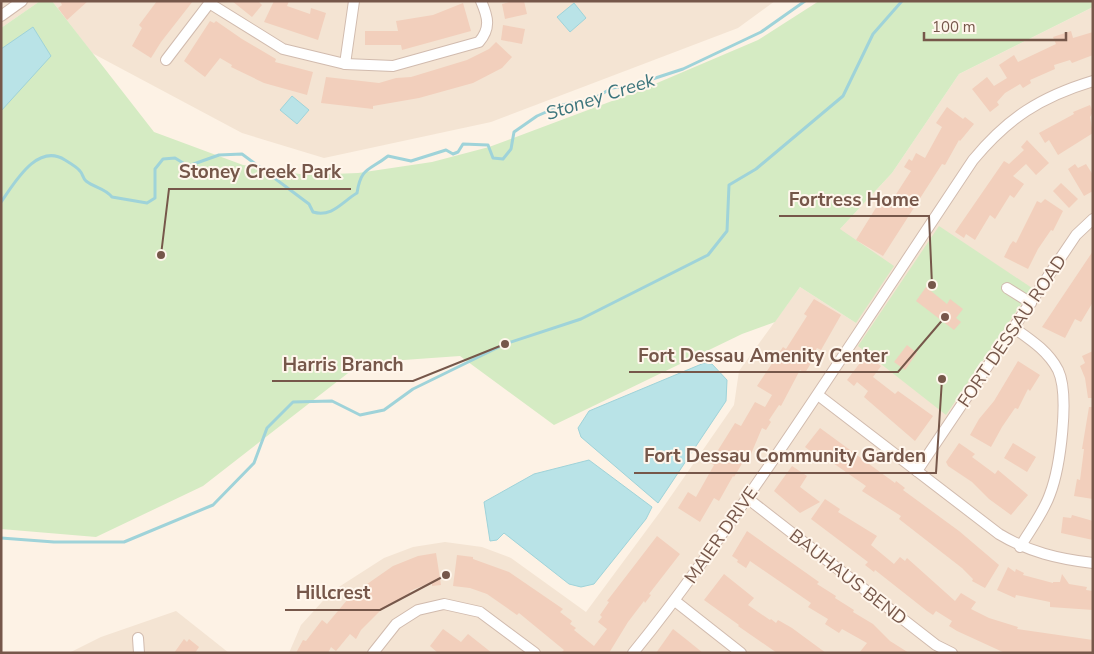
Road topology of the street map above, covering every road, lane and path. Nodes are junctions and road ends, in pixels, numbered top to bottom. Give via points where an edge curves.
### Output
1 (22, 1) edge
2 (354, 1) edge
3 (481, 1) edge
4 (210, 2) edge
5 (1, 16) edge
6 (166, 60) dead end
7 (345, 64) junction
8 (1093, 81) edge
9 (1093, 219) edge
10 (1007, 288) dead end
11 (1031, 302) junction
12 (1014, 328) junction
13 (818, 394) junction
14 (918, 471) junction
15 (747, 498) junction
16 (1020, 547) junction
17 (1093, 563) edge
18 (675, 601) junction
19 (138, 638) dead end
20 (139, 653) edge
21 (373, 653) edge
22 (535, 653) edge
23 (633, 653) edge
24 (741, 653) edge
25 (952, 653) edge

1 - 5 street
2 - 7 street
3 - 7 street via 488,25 486,34 472,46 393,66
4 - 6 street
4 - 7 street via 283,49
8 - 13 street, MAIER DRIVE via 1038,102 991,138 973,160
9 - 11 street, FORT DESSAU ROAD via 1076,235
10 - 11 street
11 - 12 street, FORT DESSAU ROAD
12 - 14 street, FORT DESSAU ROAD
12 - 16 street via 1048,354 1058,371 1065,398 1056,474 1050,495
13 - 14 street
13 - 15 street, MAIER DRIVE
14 - 16 street via 998,534
15 - 18 street, MAIER DRIVE
15 - 25 street, BAUHAUS BEND via 936,645
16 - 17 street via 1055,559
18 - 23 street, MAIER DRIVE
18 - 24 street
19 - 20 street
21 - 22 street via 396,624 418,610 444,604 480,612

